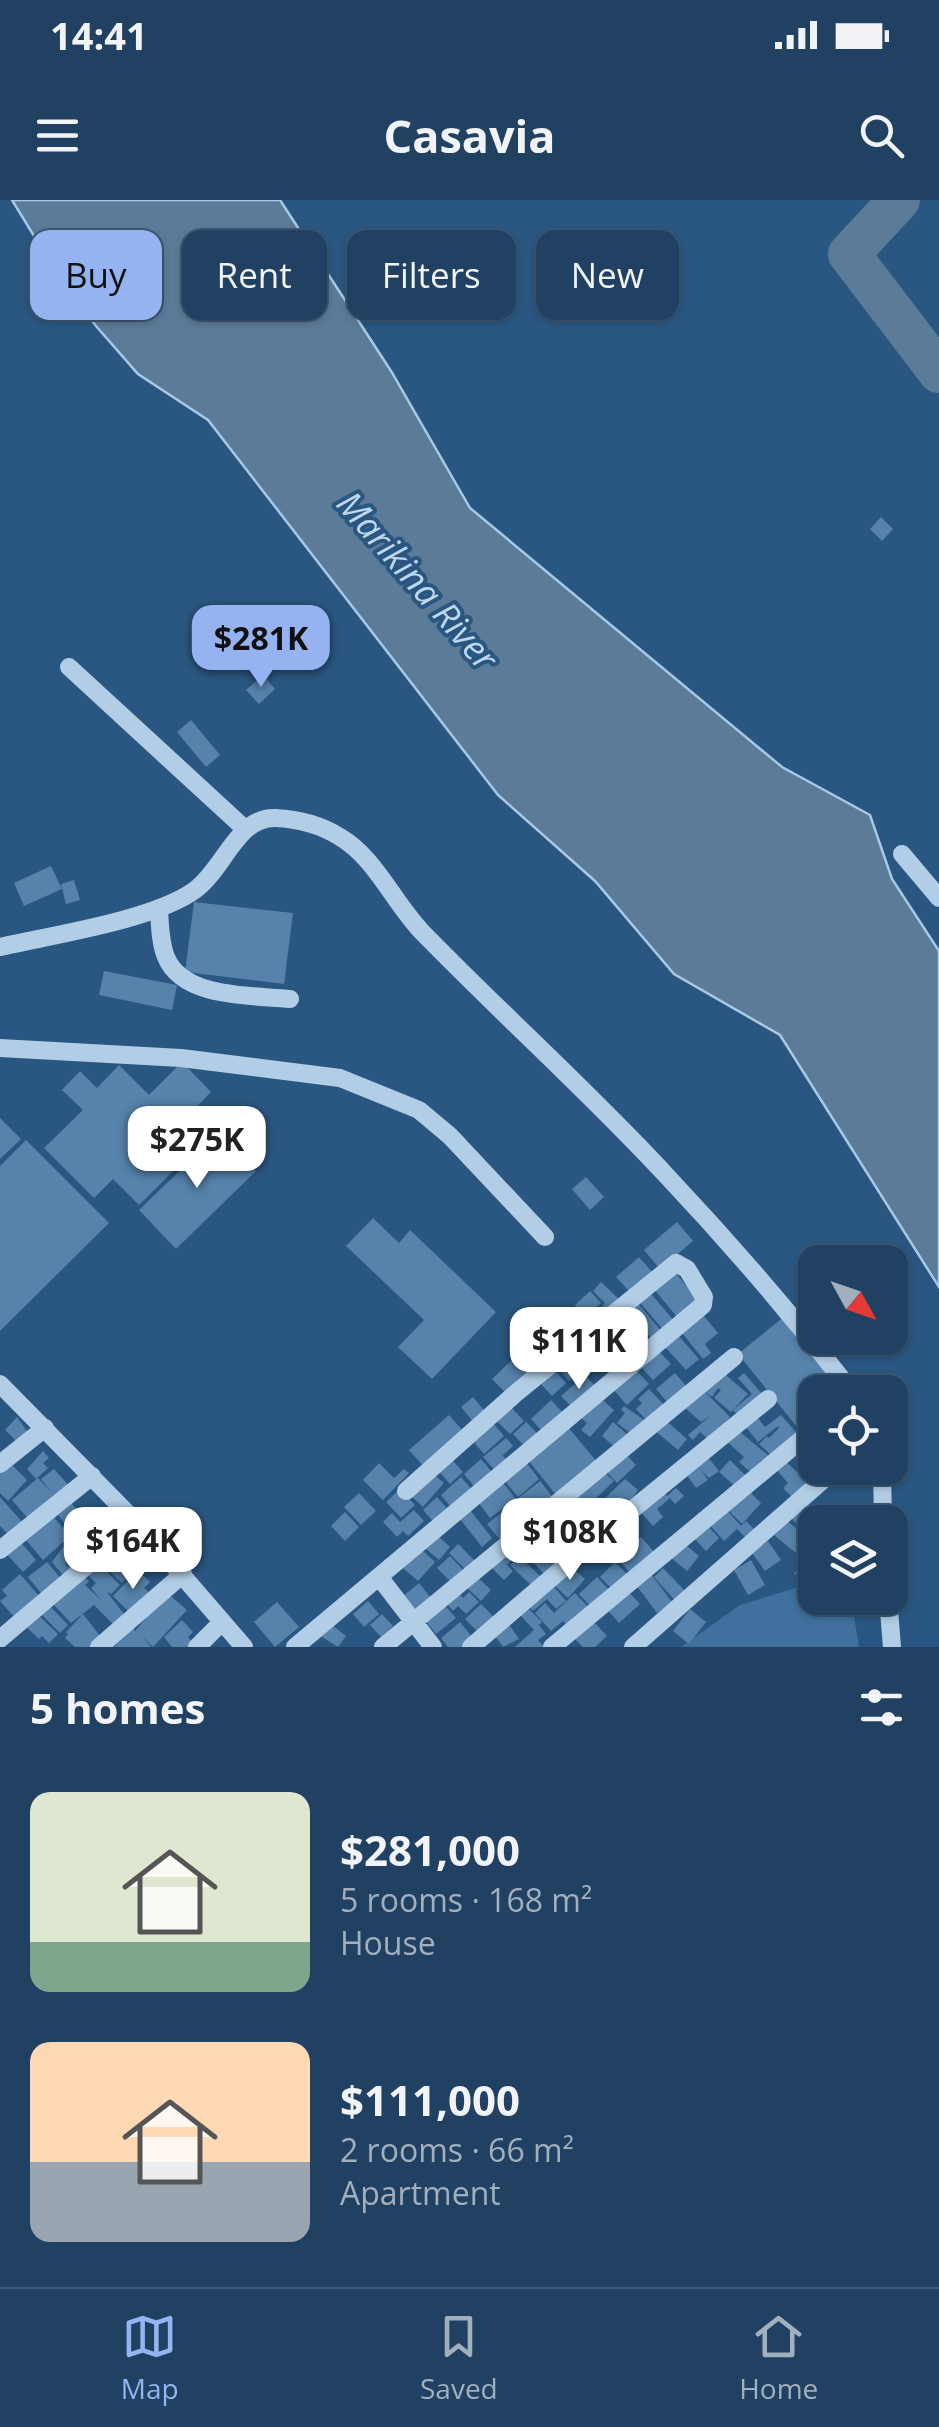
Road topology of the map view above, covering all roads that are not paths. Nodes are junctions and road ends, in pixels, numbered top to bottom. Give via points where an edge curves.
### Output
1 (69, 666) dead end
2 (244, 828) junction
3 (902, 854) dead end
4 (939, 898) edge
5 (159, 910) junction
6 (0, 947) edge
7 (290, 999) dead end
8 (0, 1048) edge
9 (546, 1237) dead end
10 (734, 1357) dead end
11 (839, 1375) edge
12 (0, 1384) edge
13 (768, 1398) dead end
14 (45, 1428) junction
15 (798, 1442) edge
16 (0, 1464) edge
17 (92, 1476) junction
18 (817, 1485) edge
19 (406, 1491) dead end
20 (136, 1523) junction
21 (0, 1550) edge
22 (183, 1574) junction
23 (380, 1578) junction
24 (889, 1615) edge
25 (412, 1621) junction
26 (222, 1622) junction
27 (0, 1639) edge
28 (99, 1647) edge
29 (197, 1647) edge
30 (244, 1647) edge
31 (295, 1647) edge
32 (383, 1647) edge
33 (433, 1647) edge
34 (471, 1647) edge
35 (552, 1647) edge
36 (633, 1647) edge
37 (892, 1647) edge

1 - 2 street
2 - 5 street via 215,873
2 - 11 street via 272,818 311,824 362,854 424,935 664,1172
3 - 4 street
5 - 6 street
5 - 7 street via 167,960 184,980
8 - 9 street via 181,1058 340,1078 419,1110
10 - 25 street
12 - 14 street
13 - 34 street
14 - 16 street
14 - 17 street
15 - 35 street
17 - 20 street
17 - 21 street
18 - 36 street
19 - 23 street via 676,1263 688,1269 704,1296 702,1305
20 - 22 street
20 - 27 street
22 - 26 street
22 - 28 street
23 - 25 street
23 - 31 street
24 - 37 street
25 - 32 street
25 - 33 street
26 - 29 street
26 - 30 street

